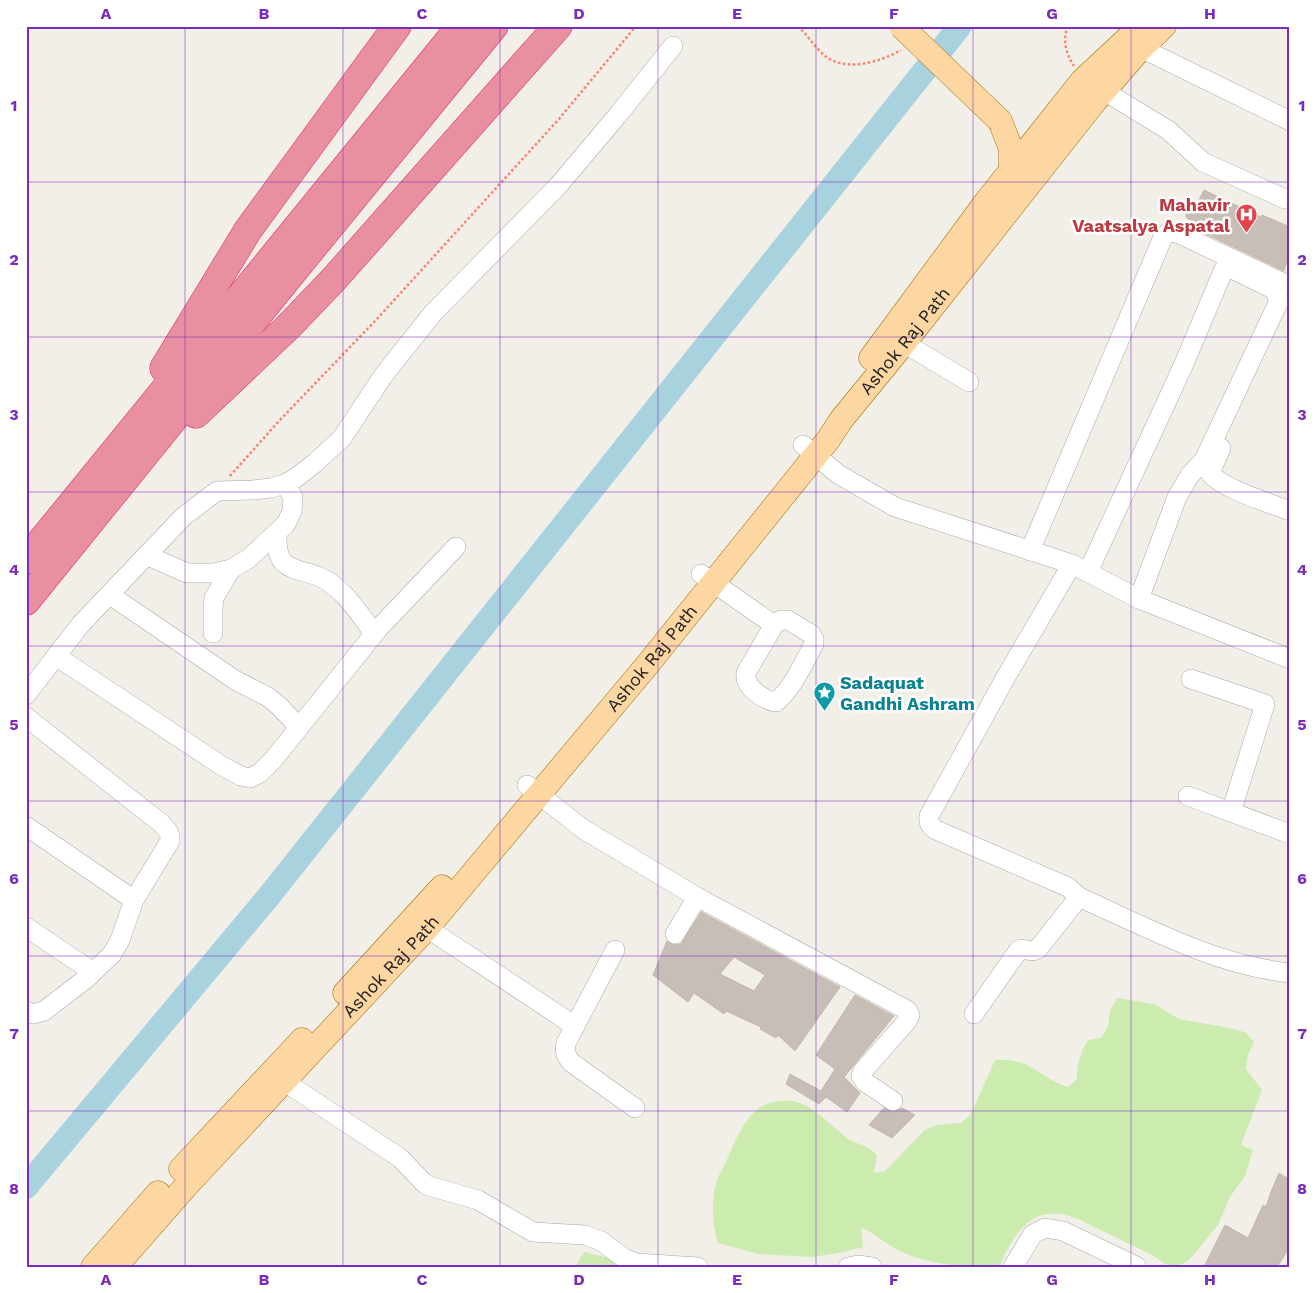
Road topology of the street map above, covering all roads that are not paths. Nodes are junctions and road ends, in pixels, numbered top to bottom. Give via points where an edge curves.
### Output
1 (397, 26) edge
2 (461, 26) edge
3 (494, 26) edge
4 (558, 26) edge
5 (1164, 26) edge
6 (903, 36) edge
7 (1141, 37) edge
8 (673, 46) dead end
9 (1094, 84) junction
10 (1000, 121) junction
11 (1290, 121) edge
12 (1044, 129) junction
13 (1011, 170) junction
14 (1285, 199) dead end
15 (1290, 286) edge
16 (1290, 292) edge
17 (904, 343) junction
18 (969, 382) dead end
19 (809, 450) junction
20 (111, 455) junction
21 (285, 484) junction
22 (113, 495) junction
23 (1290, 511) edge
24 (277, 532) junction
25 (456, 546) dead end
26 (1030, 551) junction
27 (146, 555) junction
28 (26, 560) edge
29 (1080, 568) junction
30 (231, 569) junction
31 (707, 578) junction
32 (110, 596) junction
33 (1139, 599) junction
34 (26, 601) edge
35 (774, 625) dead end
36 (213, 633) dead end
37 (374, 633) junction
38 (56, 656) junction
39 (1290, 659) edge
40 (1192, 679) dead end
41 (26, 695) edge
42 (26, 717) edge
43 (299, 728) junction
44 (533, 790) junction
45 (1188, 796) dead end
46 (1231, 812) junction
47 (26, 826) edge
48 (1290, 834) edge
49 (697, 897) junction
50 (1079, 897) junction
51 (134, 900) junction
52 (421, 921) junction
53 (26, 927) edge
54 (675, 934) dead end
55 (615, 950) dead end
56 (93, 972) junction
57 (1290, 974) edge
58 (26, 1010) edge
59 (974, 1014) dead end
60 (575, 1026) junction
61 (285, 1082) junction
62 (893, 1101) dead end
63 (635, 1108) dead end
64 (121, 1259) edge
65 (1136, 1266) edge
66 (93, 1267) edge
67 (698, 1267) edge
68 (848, 1267) edge
69 (872, 1267) edge
70 (1013, 1267) edge

1 - 20 highway via 248,230
2 - 20 highway
3 - 22 highway
4 - 22 highway via 334,279
5 - 7 main road, Ashok Raj Path
6 - 10 main road, bridge
7 - 9 main road, Ashok Raj Path
7 - 11 street
8 - 21 street via 558,186 432,313 383,376 342,438
9 - 12 main road, Ashok Raj Path
9 - 14 street via 1168,130 1203,162
9 - 17 main road, Ashok Raj Path
10 - 12 main road via 1022,130
10 - 13 main road via 1011,148
12 - 13 main road, Ashok Raj Path
13 - 19 main road, Ashok Raj Path
15 - 26 street via 1177,233 1169,232 1163,237
16 - 23 street via 1210,473 1225,485
17 - 18 street
17 - 19 main road, Ashok Raj Path via 828,440
19 - 26 street via 838,474 895,507
19 - 31 main road, Ashok Raj Path
20 - 28 highway
21 - 24 street via 293,498 292,511 286,524
21 - 27 street via 253,490 217,491 184,516
22 - 34 highway
24 - 30 street via 248,559
24 - 37 street via 278,548 284,562 333,585
25 - 37 street
26 - 29 street
27 - 30 street via 187,573
27 - 32 street
29 - 33 street
29 - 33 street via 1183,366 1224,269 1230,268 1273,289 1278,294 1278,303 1204,460 1177,497
29 - 50 street via 1007,675 928,821 936,830 1068,887
30 - 36 street via 214,598
31 - 35 street
31 - 44 main road, Ashok Raj Path
32 - 38 street via 81,624
32 - 43 street via 234,680 268,697
33 - 39 street
37 - 43 street
38 - 41 street
38 - 43 street via 241,776 250,778 260,773
40 - 46 street via 1265,704
42 - 51 street via 162,824 170,834 170,841
44 - 49 street via 583,830
44 - 52 main road, Ashok Raj Path
45 - 46 street
46 - 48 street
47 - 51 street
49 - 54 street
49 - 62 street via 907,1010 910,1015 907,1021 861,1076
50 - 57 street via 1202,952
50 - 59 street via 1038,949 1018,951
51 - 56 street via 120,940 112,954
52 - 60 street
52 - 61 main road, Ashok Raj Path
52 - 64 main road, Ashok Raj Path via 222,1124
53 - 56 street
55 - 60 street
56 - 58 street via 44,1011 33,1014
60 - 63 street via 566,1043 567,1058
61 - 64 main road, Ashok Raj Path
61 - 67 street via 400,1158 429,1186 478,1200 533,1232 585,1235 636,1263
64 - 66 main road, Ashok Raj Path
65 - 70 street via 1063,1230 1044,1228 1032,1234
68 - 69 street

